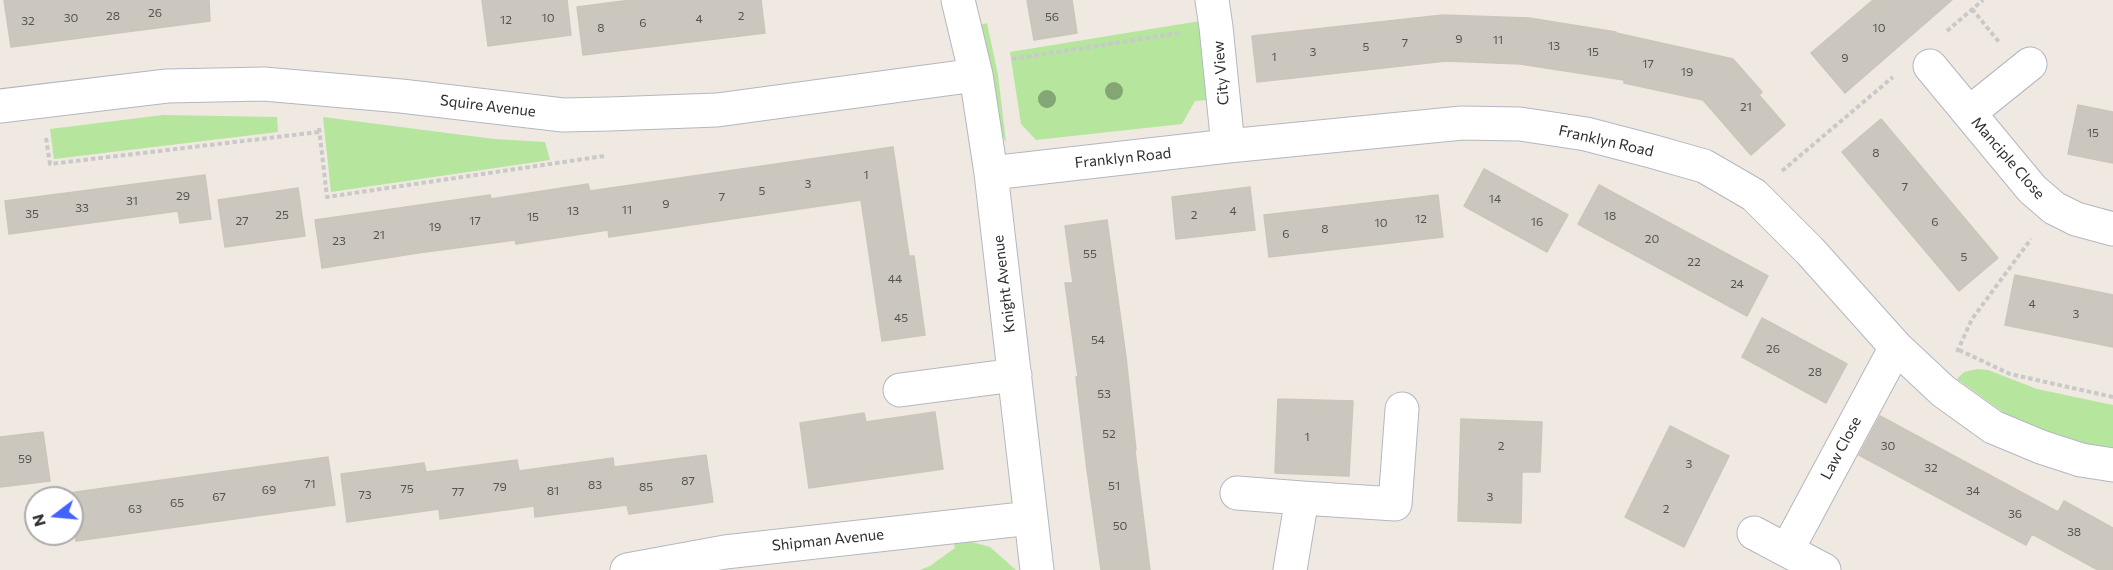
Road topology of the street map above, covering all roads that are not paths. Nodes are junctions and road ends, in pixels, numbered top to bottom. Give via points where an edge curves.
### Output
1 (958, 0) edge
2 (1214, 13) edge
3 (2030, 64) dead end
4 (1930, 66) dead end
5 (976, 75) junction
6 (0, 106) edge
7 (1969, 113) junction
8 (1228, 146) junction
9 (991, 173) junction
10 (2113, 229) edge
11 (1896, 347) junction
12 (1015, 375) junction
13 (900, 390) dead end
14 (1402, 409) dead end
15 (2113, 465) edge
16 (1237, 493) dead end
17 (1302, 498) junction
18 (1031, 518) junction
19 (1754, 533) dead end
20 (1786, 550) junction
21 (726, 561) edge
22 (627, 570) edge
23 (1037, 570) edge
24 (1290, 570) edge
25 (1824, 570) edge

1 - 5 street, Knight Avenue
2 - 8 street, City View
3 - 7 street, Manciple Close
4 - 7 street, Manciple Close
5 - 6 street, Squire Avenue via 717,110 609,114 563,115 264,84 167,86
5 - 9 street, Knight Avenue
7 - 10 street, Manciple Close via 2032,189 2054,208
8 - 9 street, Franklyn Road
8 - 11 street, Franklyn Road via 1462,123 1520,124 1586,134 1704,166 1754,195
9 - 12 street, Knight Avenue
11 - 15 street, Franklyn Road via 1943,391 1993,427 2082,460
11 - 20 street, Law Close
12 - 13 street
12 - 18 street, Knight Avenue
14 - 17 street via 1395,504
16 - 17 street
17 - 24 street
18 - 21 street, Shipman Avenue
18 - 23 street, Knight Avenue
19 - 20 street
20 - 25 street
21 - 22 street, Shipman Avenue

